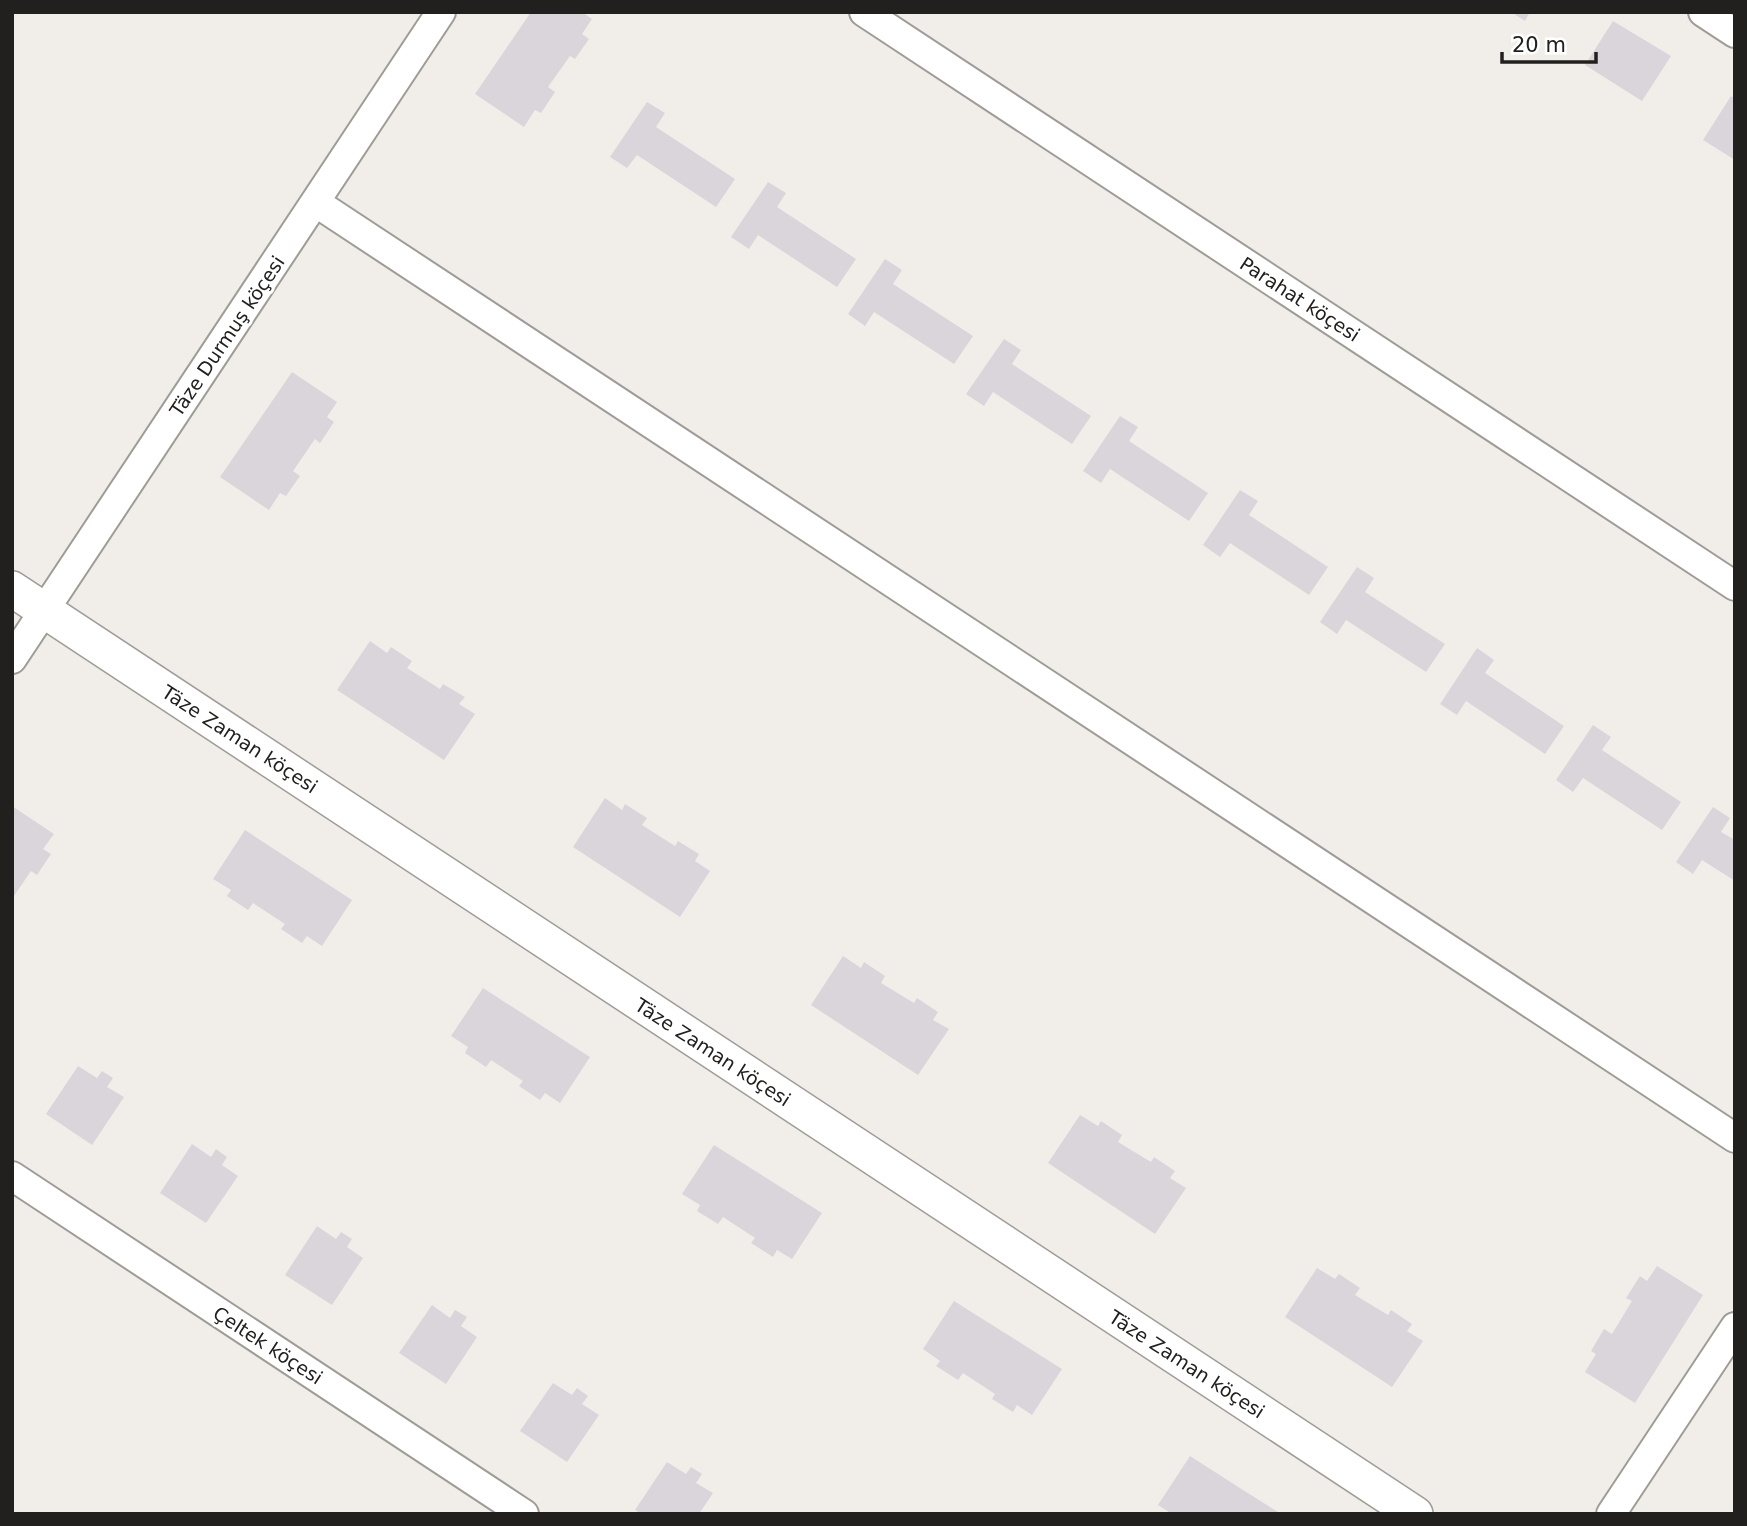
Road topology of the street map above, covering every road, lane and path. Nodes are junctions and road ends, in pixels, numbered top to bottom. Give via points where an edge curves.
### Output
1 (441, 12) edge
2 (864, 12) edge
3 (1703, 12) edge
4 (1735, 33) edge
5 (315, 202) junction
6 (1735, 586) edge
7 (12, 589) edge
8 (44, 610) junction
9 (12, 659) edge
10 (1735, 1138) edge
11 (12, 1176) edge
12 (1735, 1327) edge
13 (524, 1514) edge
14 (1415, 1514) edge
15 (1611, 1514) edge

1 - 5 street, Täze Durmuş köçesi
2 - 6 street, Parahat köçesi
3 - 4 street
5 - 8 street, Täze Durmuş köçesi
5 - 10 street
7 - 8 street, Täze Zaman köçesi
8 - 9 street, Täze Durmuş köçesi
8 - 14 street, Täze Zaman köçesi
11 - 13 street, Çeltek köçesi
12 - 15 street

